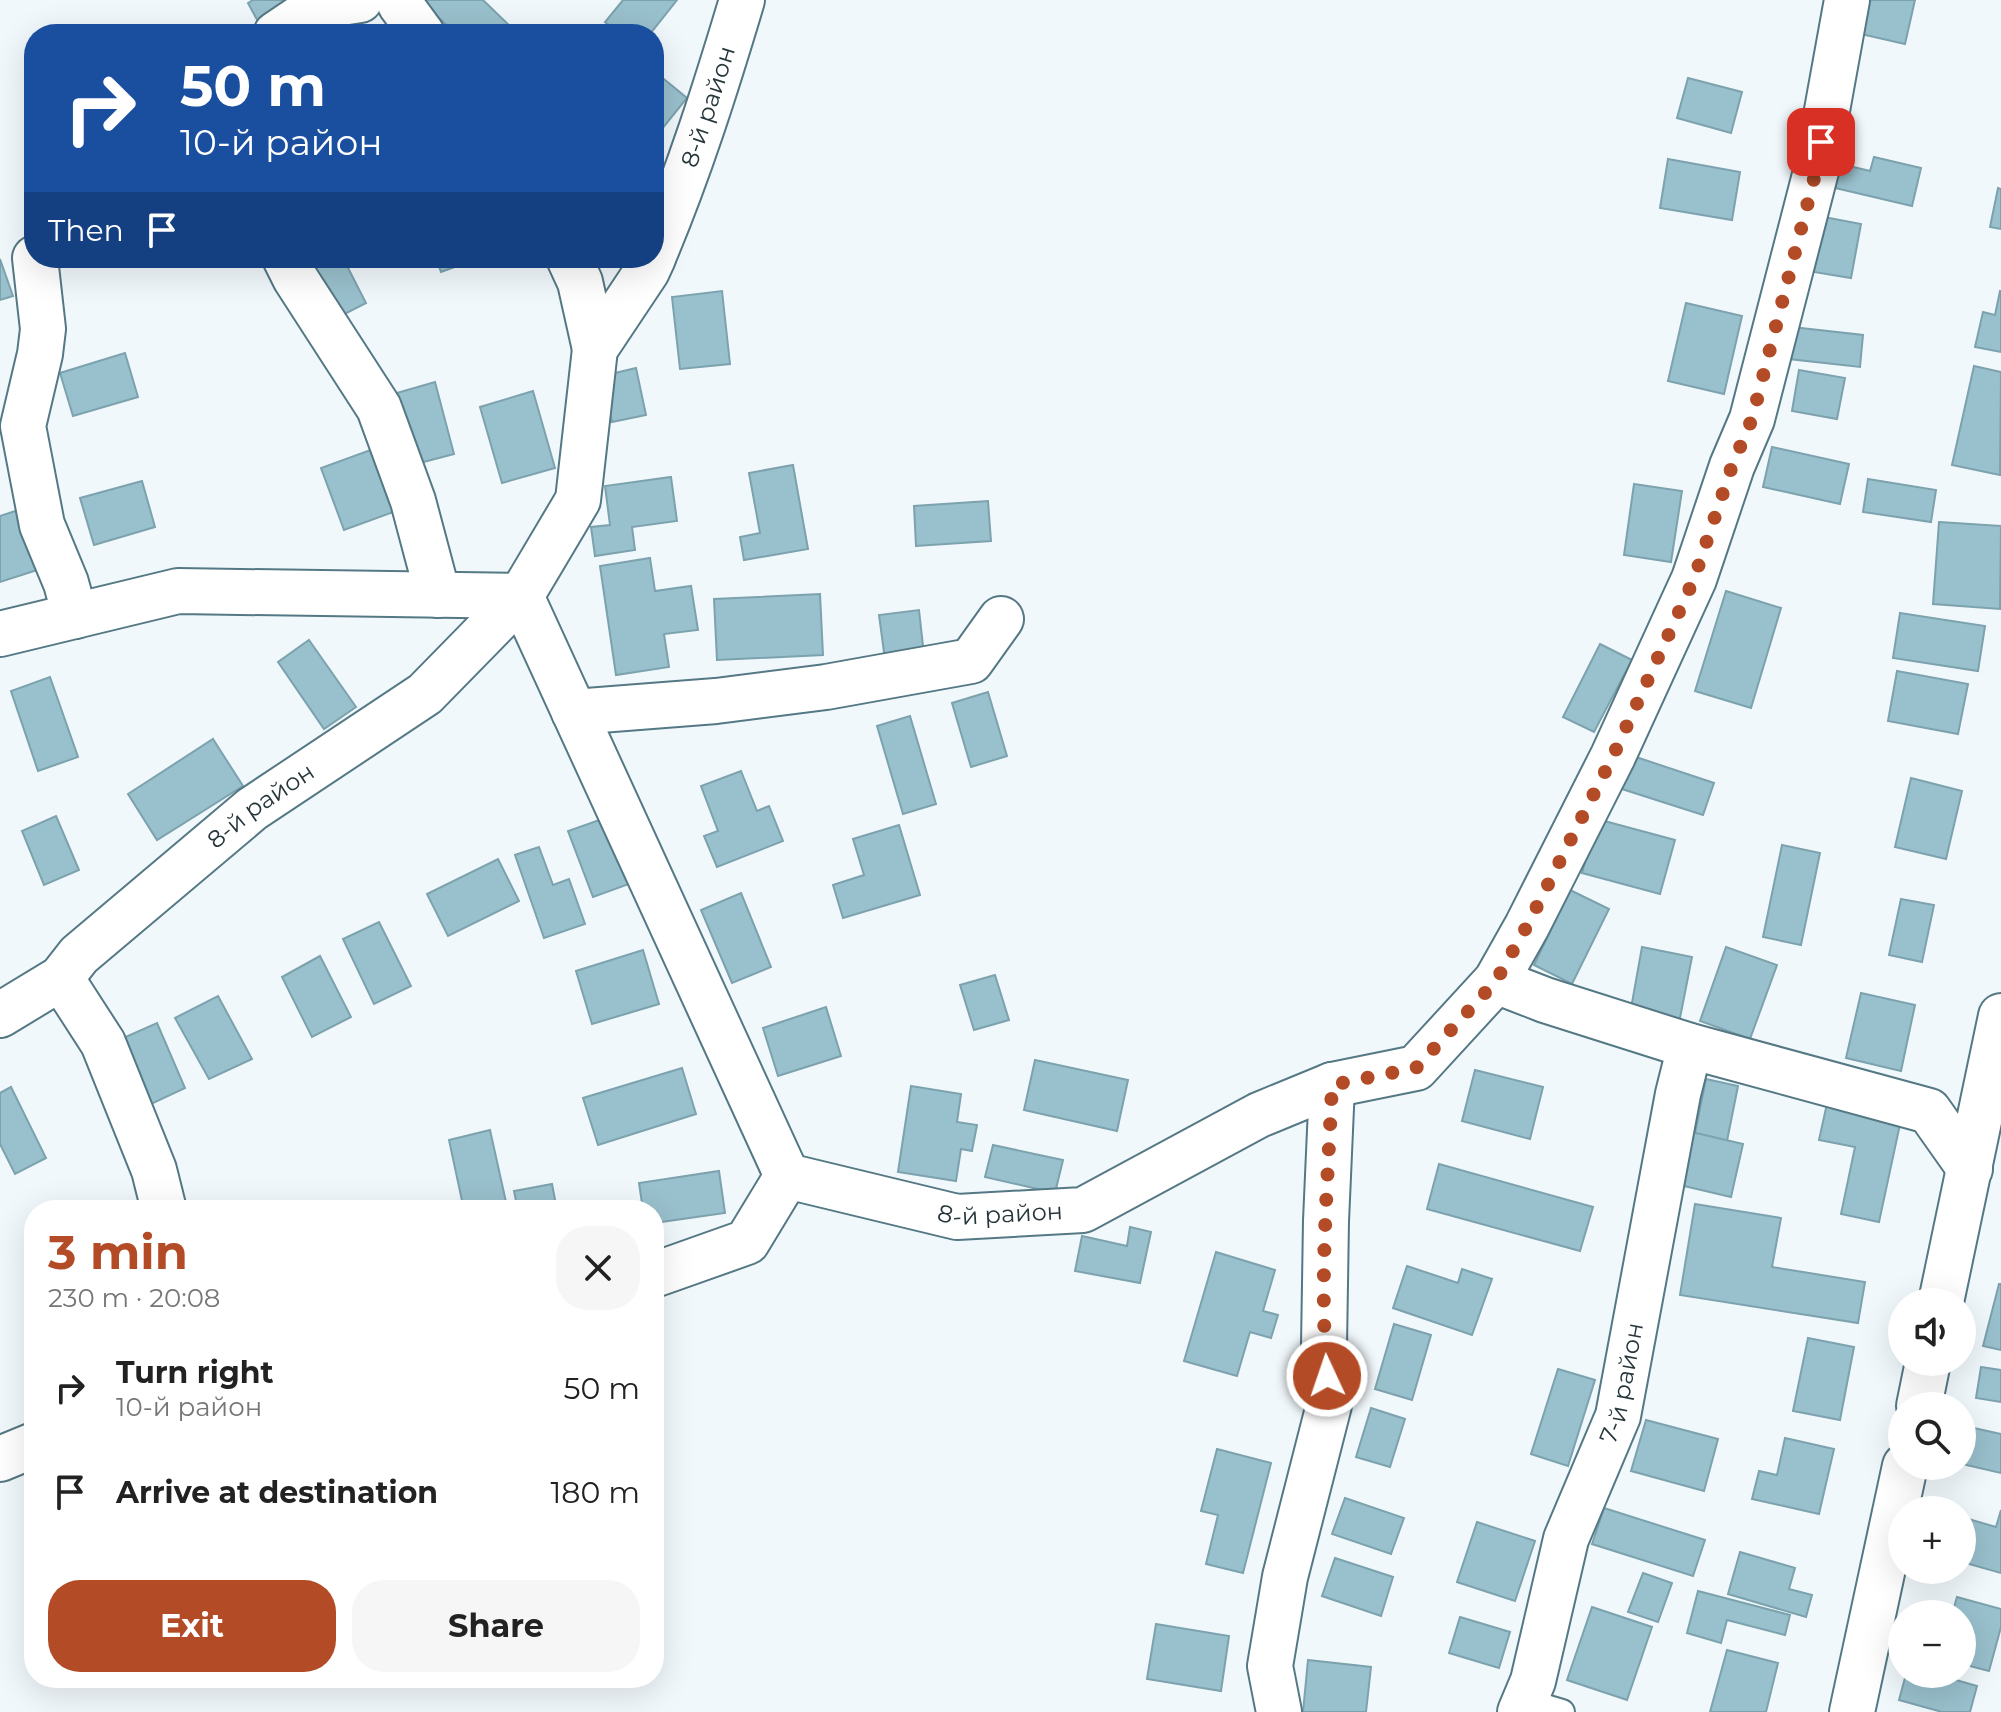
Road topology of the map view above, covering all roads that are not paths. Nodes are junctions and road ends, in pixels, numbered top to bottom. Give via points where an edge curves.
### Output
1 (742, 0) edge
2 (1847, 0) edge
3 (390, 8) edge
4 (291, 24) edge
5 (664, 228) edge
6 (36, 268) edge
7 (290, 268) edge
8 (574, 268) edge
9 (648, 268) edge
10 (595, 349) junction
11 (438, 595) junction
12 (521, 596) junction
13 (75, 616) junction
14 (1001, 619) dead end
15 (0, 634) edge
16 (574, 712) junction
17 (61, 978) junction
18 (1496, 981) junction
19 (0, 1015) edge
20 (2001, 1016) edge
21 (1690, 1046) junction
22 (1332, 1085) junction
23 (1991, 1120) edge
24 (1970, 1169) junction
25 (787, 1176) junction
26 (162, 1200) edge
27 (664, 1271) edge
28 (1944, 1288) edge
29 (24, 1449) edge
30 (0, 1459) edge
31 (1902, 1480) edge
32 (1535, 1708) edge
33 (1279, 1712) edge
34 (1852, 1712) edge

1 - 5 street, 8-й район
2 - 18 street, 8-й район via 1816,171 1752,419 1694,579 1613,756
3 - 4 street via 316,7
6 - 13 street via 43,329 23,426 42,525
7 - 11 street via 379,408 413,501
8 - 10 street, 8-й район
9 - 10 street, 8-й район
10 - 12 street, 8-й район via 578,500
11 - 12 street
11 - 13 street via 178,591
12 - 16 street
12 - 17 street, 8-й район via 425,694 252,809 79,955
13 - 15 street
14 - 16 street via 971,661 826,687
16 - 25 street
17 - 19 street, 8-й район
17 - 26 street via 103,1043
18 - 21 street
18 - 22 street, 8-й район via 1416,1068
20 - 23 street
21 - 24 street via 1929,1111
21 - 32 street, 7-й район via 1618,1416 1566,1539 1533,1681
22 - 25 street, 8-й район via 1259,1115 1083,1210 957,1217
22 - 33 street via 1324,1346 1329,1405 1285,1577 1270,1666
23 - 24 street
24 - 28 street
25 - 27 street via 747,1242
29 - 30 street
31 - 34 street

